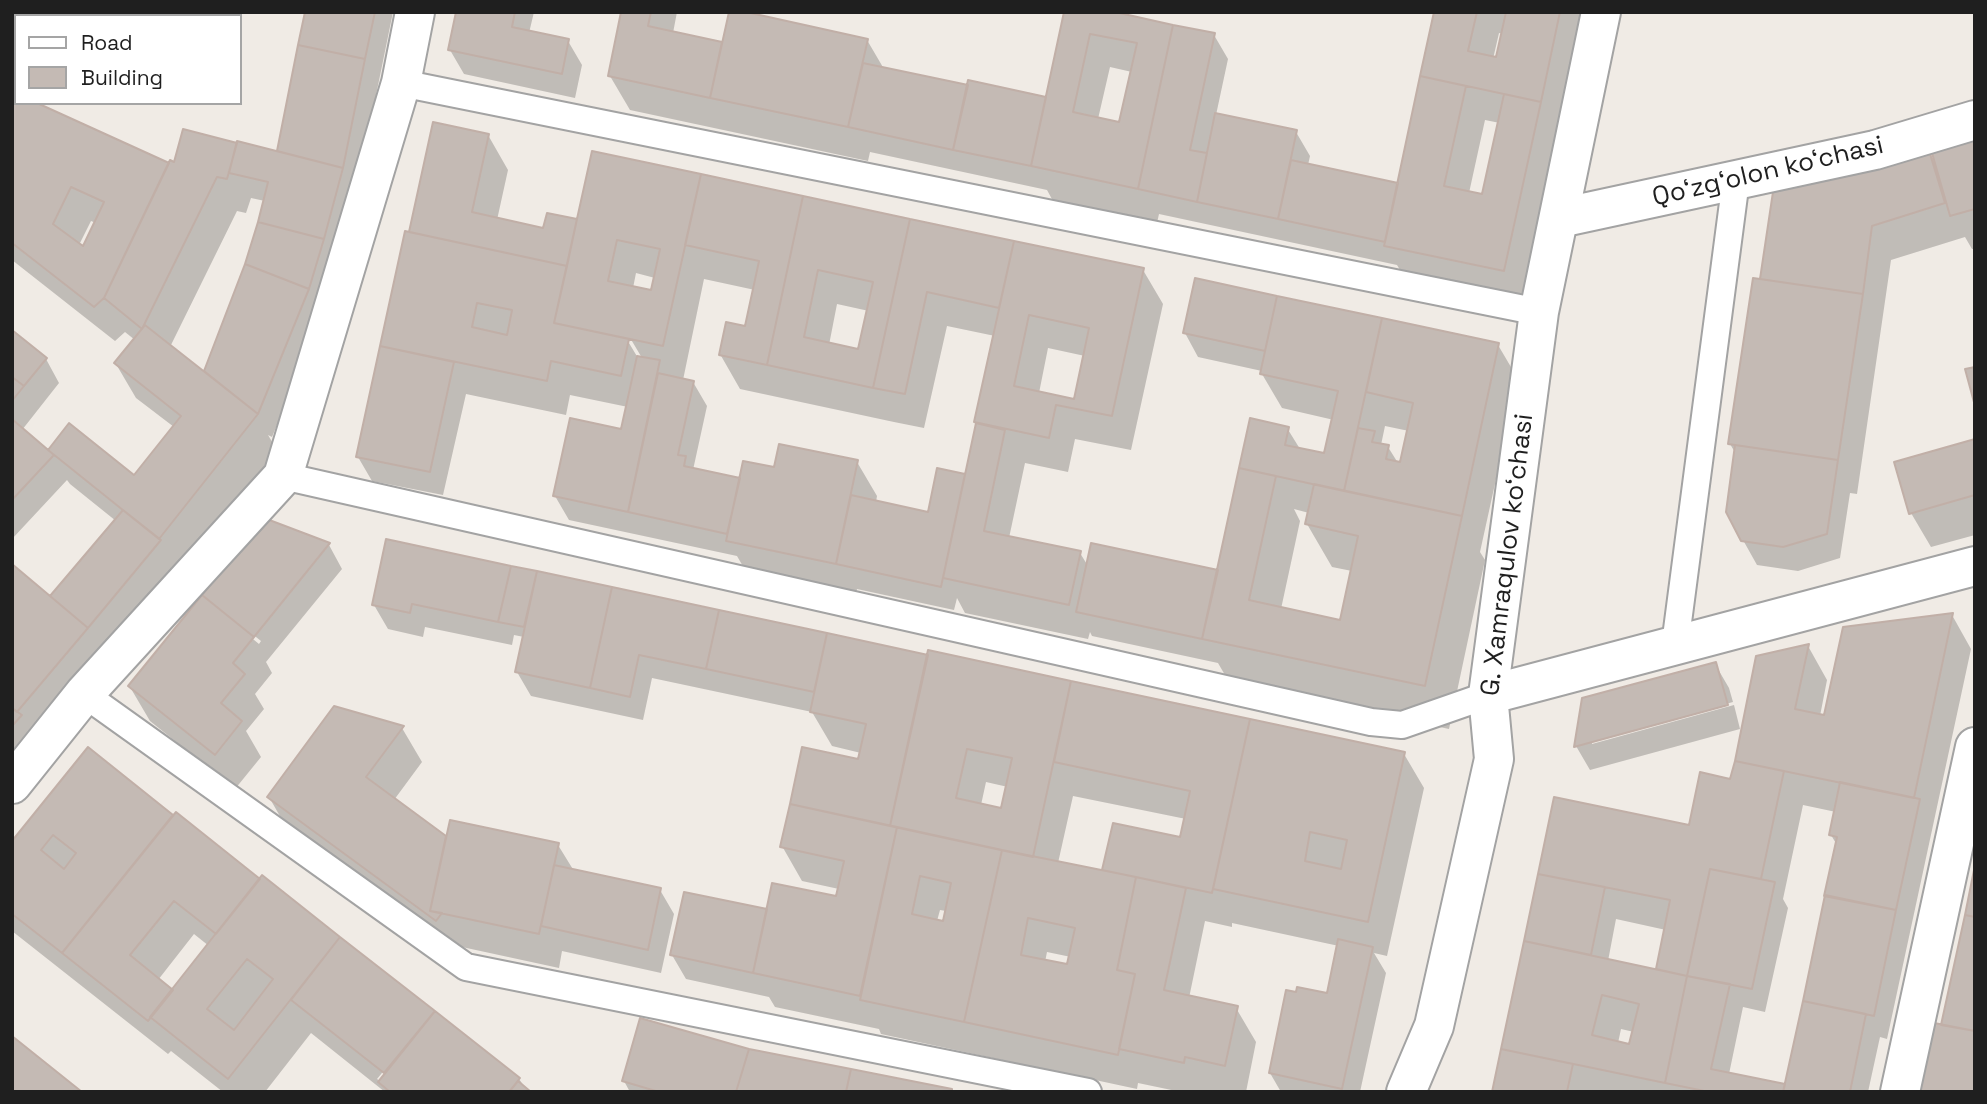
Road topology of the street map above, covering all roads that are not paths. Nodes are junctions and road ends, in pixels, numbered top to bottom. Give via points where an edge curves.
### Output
1 (415, 12) edge
2 (1601, 12) edge
3 (401, 83) junction
4 (1975, 120) edge
5 (1736, 180) junction
6 (1560, 218) junction
7 (1539, 312) junction
8 (283, 475) junction
9 (1975, 566) edge
10 (1675, 645) junction
11 (84, 694) junction
12 (1488, 695) junction
13 (1975, 747) edge
14 (12, 783) edge
15 (1088, 1092) edge
16 (1406, 1092) edge
17 (1900, 1092) edge

1 - 3 street
2 - 6 street, G. Xamraqulov koʻchasi
3 - 7 lane
3 - 8 street
4 - 5 street, Qoʻzgʻolon koʻchasi via 1875,150
5 - 6 street, Qoʻzgʻolon koʻchasi
5 - 10 lane
6 - 7 street, G. Xamraqulov koʻchasi
7 - 12 street, G. Xamraqulov koʻchasi
8 - 11 street
8 - 12 lane via 1371,722 1402,725
9 - 10 street
10 - 12 street
11 - 14 street
11 - 15 lane via 466,967
12 - 16 street, G. Xamraqulov koʻchasi via 1494,759 1434,1026
13 - 17 street

